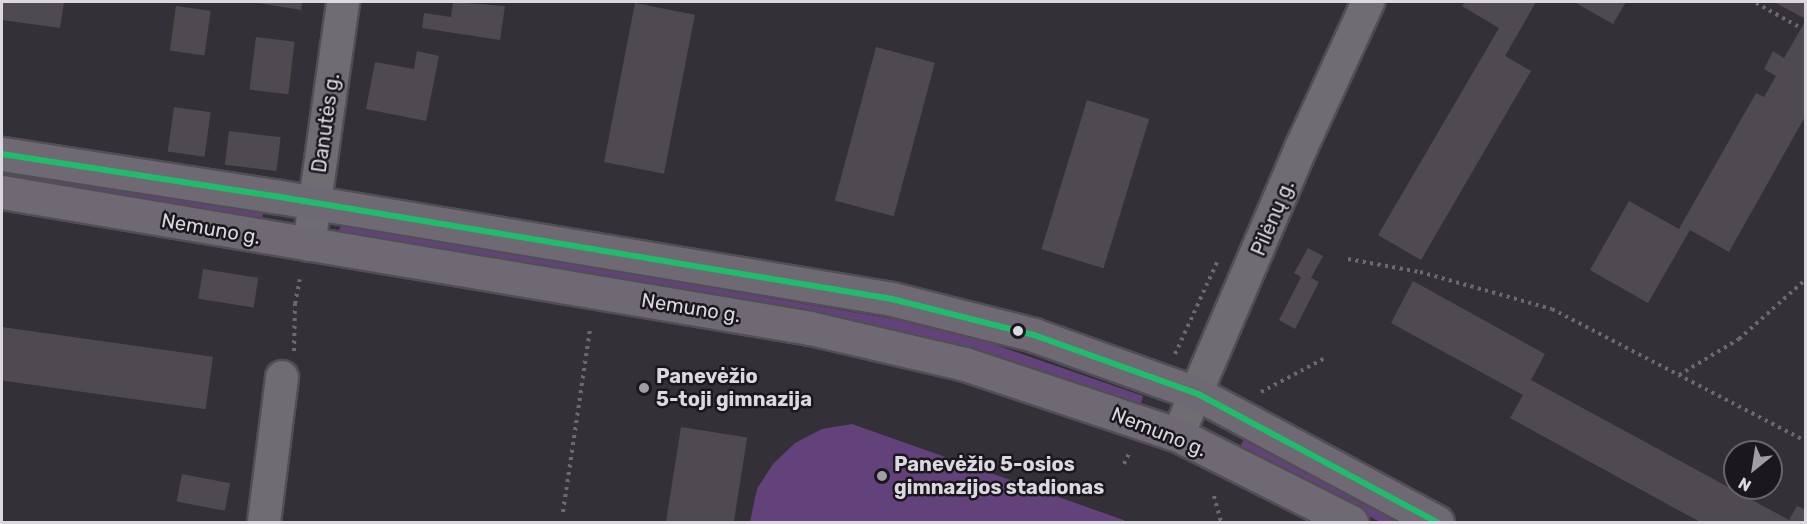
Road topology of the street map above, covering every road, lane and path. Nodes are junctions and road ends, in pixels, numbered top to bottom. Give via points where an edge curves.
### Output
1 (343, 2) edge
2 (1368, 2) edge
3 (1756, 3) edge
4 (1801, 28) dead end
5 (2, 154) edge
6 (2, 192) edge
7 (314, 203) junction
8 (309, 245) junction
9 (1348, 259) dead end
10 (300, 279) dead end
11 (1806, 279) edge
12 (590, 330) dead end
13 (1325, 358) dead end
14 (1678, 375) junction
15 (282, 377) joint
16 (1261, 392) dead end
17 (1197, 394) junction
18 (1178, 435) junction
19 (1806, 441) edge
20 (1214, 496) dead end
21 (563, 512) dead end
22 (264, 522) edge
23 (1221, 522) edge
24 (1351, 522) edge
25 (1437, 522) edge

1 - 7 street, Danutės g.
2 - 17 street, Pilėnų g. via 1301,148
3 - 4 path
5 - 7 main road, Nemuno g.
6 - 8 main road, Nemuno g.
7 - 8 street, Danutės g.
7 - 17 main road, Nemuno g. via 892,299 1034,334
8 - 18 main road, Nemuno g. via 821,330 965,364
9 - 14 path via 1420,272 1552,309
10 - 15 path via 295,304 294,361
11 - 14 path via 1739,339
12 - 21 path
13 - 16 path
14 - 19 path
15 - 22 street
17 - 18 street, Pilėnų g.
17 - 25 main road, Nemuno g.
18 - 24 main road, Nemuno g.
20 - 23 path

